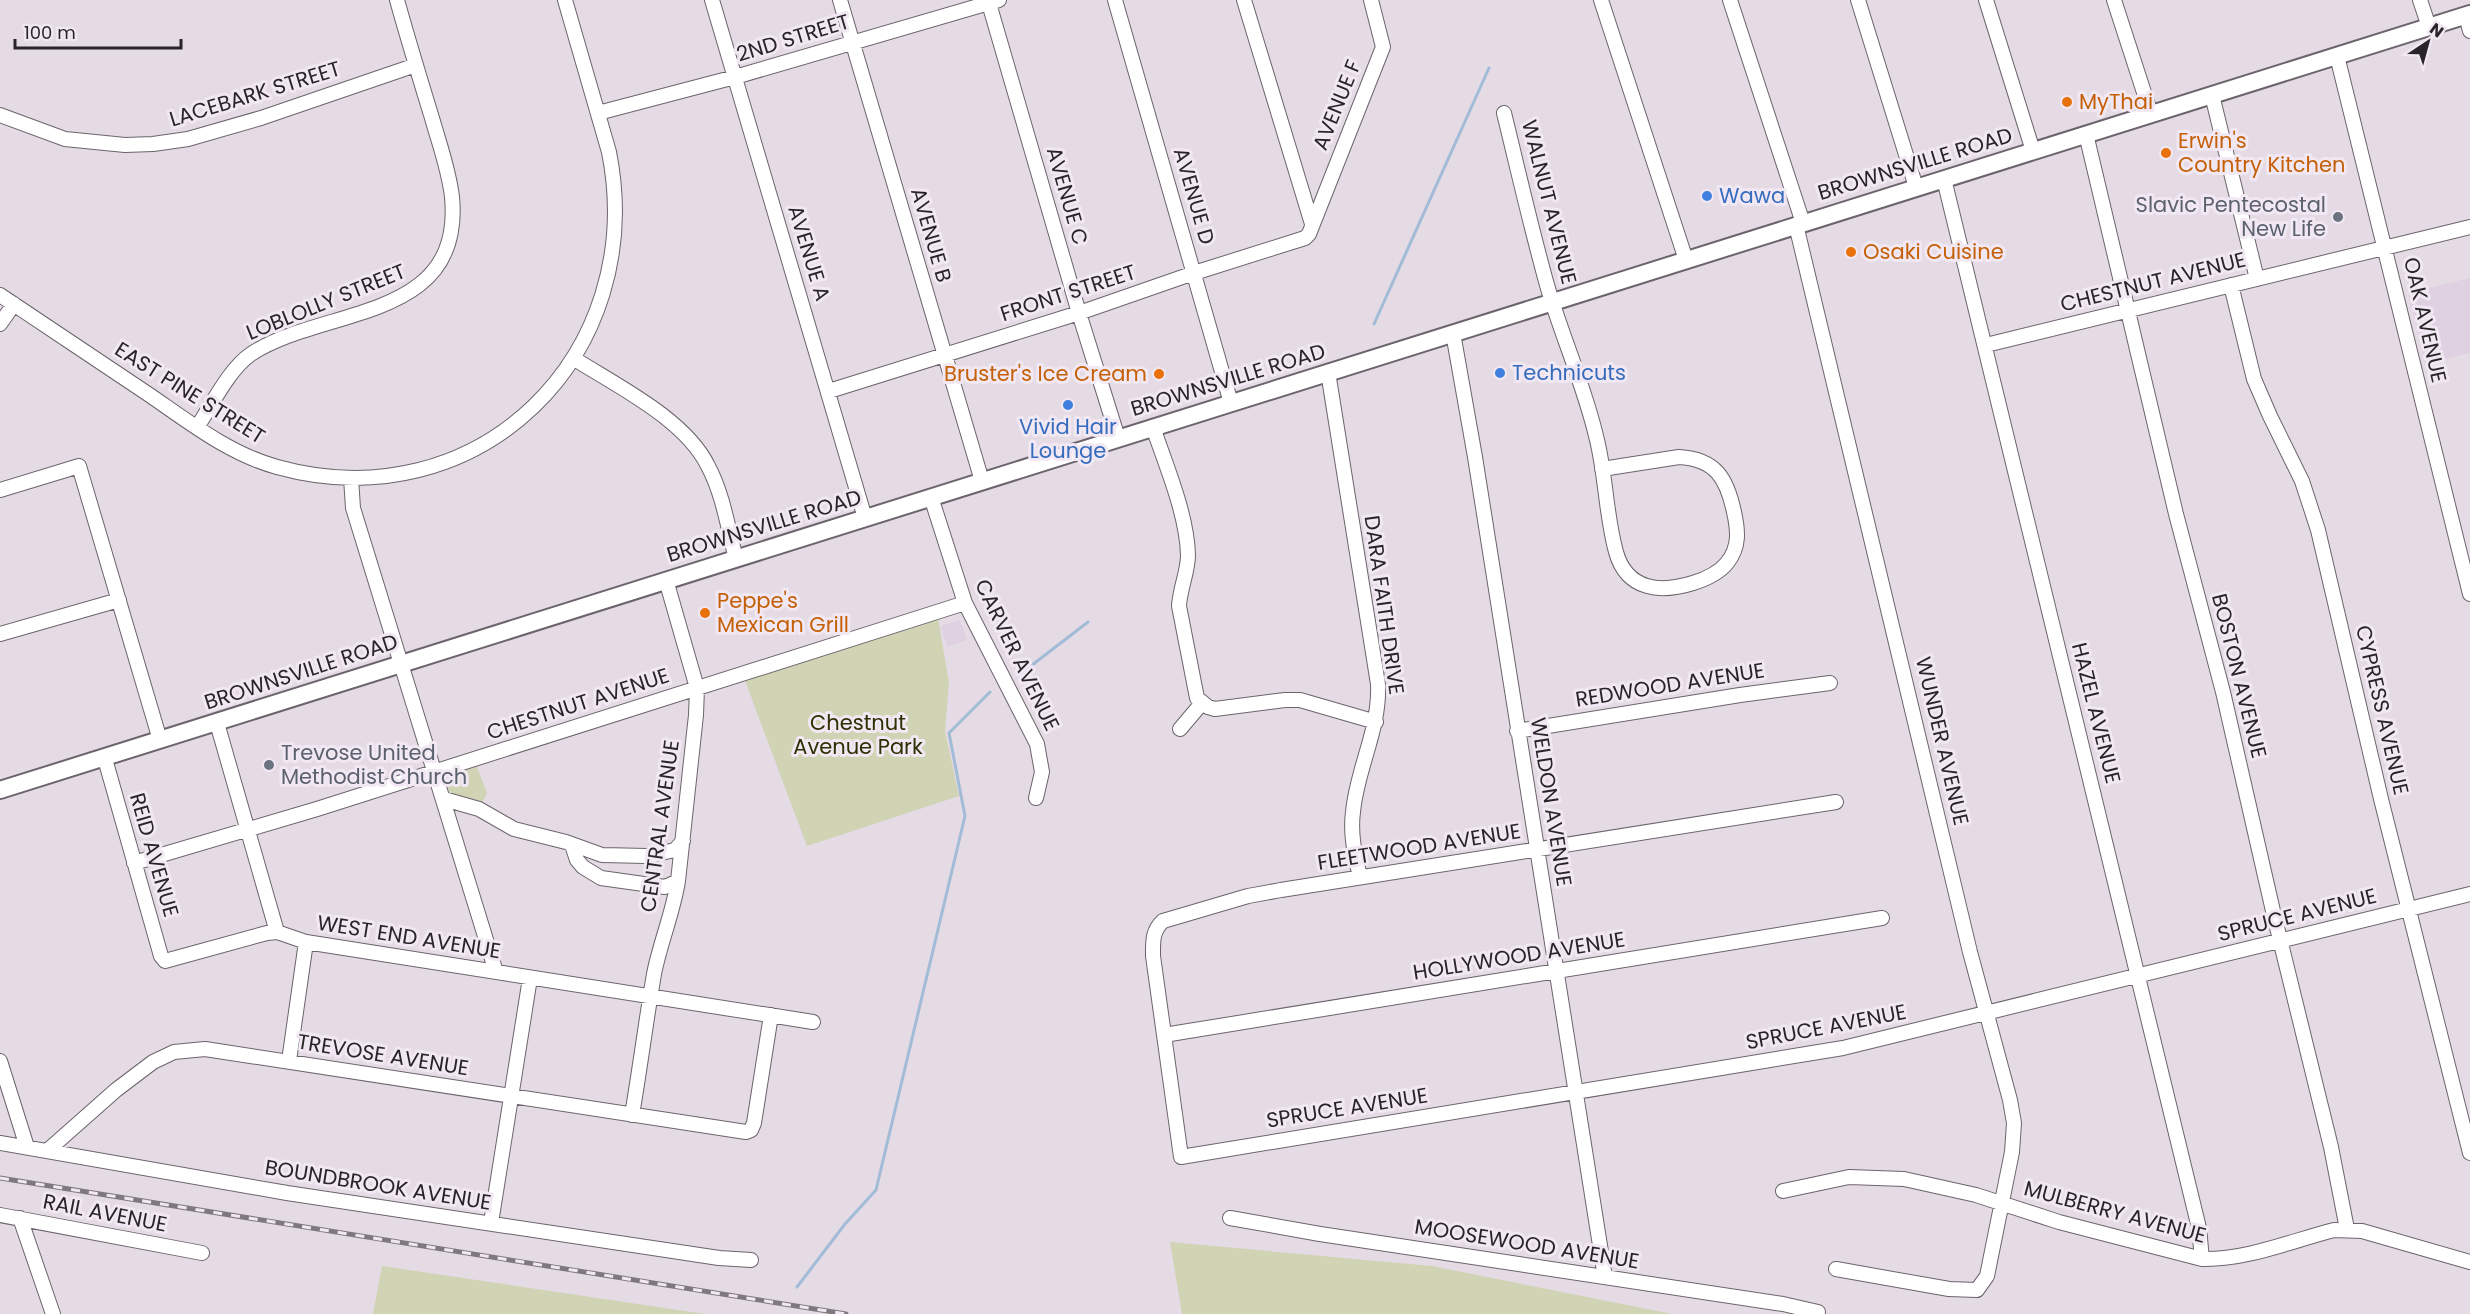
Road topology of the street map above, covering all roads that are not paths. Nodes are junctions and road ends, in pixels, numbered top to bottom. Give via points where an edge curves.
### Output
1 (397, 0) edge
2 (565, 0) edge
3 (712, 0) edge
4 (840, 0) edge
5 (1115, 0) edge
6 (1244, 0) edge
7 (1371, 0) edge
8 (1602, 0) edge
9 (1730, 0) edge
10 (1858, 0) edge
11 (1986, 0) edge
12 (2114, 0) edge
13 (2420, 0) edge
14 (992, 1) edge
15 (2469, 20) edge
16 (2429, 27) junction
17 (852, 42) junction
18 (2337, 56) junction
19 (416, 65) junction
20 (735, 77) junction
21 (2212, 95) junction
22 (598, 113) junction
23 (1504, 113) dead end
24 (2151, 114) junction
25 (0, 115) edge
26 (2086, 134) junction
27 (2033, 151) junction
28 (1944, 179) junction
29 (1916, 188) junction
30 (1312, 224) junction
31 (1799, 224) junction
32 (2470, 227) edge
33 (2386, 248) junction
34 (1686, 260) junction
35 (1194, 273) junction
36 (2257, 279) junction
37 (2231, 285) junction
38 (0, 295) edge
39 (1552, 302) junction
40 (14, 304) junction
41 (2128, 309) junction
42 (1078, 313) junction
43 (0, 324) edge
44 (1453, 333) junction
45 (1986, 345) junction
46 (945, 355) junction
47 (573, 358) junction
48 (1328, 372) junction
49 (829, 391) junction
50 (1232, 403) junction
51 (197, 427) junction
52 (1153, 427) junction
53 (1118, 438) junction
54 (1602, 469) junction
55 (351, 478) junction
56 (982, 481) junction
57 (0, 490) edge
58 (931, 497) junction
59 (865, 518) junction
60 (736, 559) junction
61 (666, 580) junction
62 (2470, 594) edge
63 (118, 600) junction
64 (965, 603) junction
65 (0, 634) edge
66 (402, 664) junction
67 (1830, 683) dead end
68 (697, 688) junction
69 (1202, 703) junction
70 (1376, 722) junction
71 (217, 723) junction
72 (1180, 729) dead end
73 (1517, 732) junction
74 (160, 740) junction
75 (105, 759) junction
76 (436, 771) junction
77 (0, 790) edge
78 (1036, 798) dead end
79 (444, 799) junction
80 (1836, 802) dead end
81 (248, 828) junction
82 (683, 842) junction
83 (572, 845) junction
84 (1537, 849) junction
85 (134, 863) junction
86 (1360, 877) junction
87 (678, 881) junction
88 (2470, 894) edge
89 (2409, 909) junction
90 (1882, 918) dead end
91 (277, 932) junction
92 (2280, 941) junction
93 (306, 942) junction
94 (1556, 971) junction
95 (496, 972) junction
96 (2137, 976) junction
97 (530, 978) junction
98 (651, 996) junction
99 (1987, 1012) junction
100 (771, 1015) junction
101 (813, 1022) dead end
102 (1164, 1035) junction
103 (0, 1061) edge
104 (289, 1061) junction
105 (1575, 1092) junction
106 (511, 1097) junction
107 (632, 1115) junction
108 (0, 1143) edge
109 (27, 1148) junction
110 (47, 1151) junction
111 (2470, 1153) edge
112 (1783, 1191) dead end
113 (2002, 1203) junction
114 (0, 1215) edge
115 (20, 1218) junction
116 (1230, 1218) dead end
117 (490, 1223) junction
118 (2347, 1229) junction
119 (202, 1253) dead end
120 (2202, 1259) junction
121 (751, 1260) dead end
122 (2470, 1262) edge
123 (1836, 1269) dead end
124 (1605, 1277) junction
125 (1818, 1312) dead end
126 (53, 1314) edge

1 - 19 street, LOBLOLLY STREET
2 - 22 street, EAST PINE STREET
3 - 20 street, AVENUE A
4 - 17 street, AVENUE B
5 - 35 street, AVENUE D
6 - 30 street
7 - 30 street, AVENUE F via 1383,47
8 - 34 street
9 - 31 street, WUNDER AVENUE
10 - 29 street
11 - 27 street
12 - 24 street
13 - 16 street
14 - 17 street, 2ND STREET
14 - 42 street, AVENUE C
15 - 16 street, BROWNSVILLE ROAD
16 - 18 street, BROWNSVILLE ROAD
17 - 20 street, 2ND STREET
17 - 46 street, AVENUE B
18 - 21 street, BROWNSVILLE ROAD
18 - 33 street, OAK AVENUE
19 - 25 street, LACEBARK STREET via 261,118 188,139 153,144 65,139
19 - 51 street, LOBLOLLY STREET via 451,191 451,230 440,260 421,286 402,298 282,339 250,355 236,367
20 - 22 street, 2ND STREET
20 - 49 street, AVENUE A
21 - 24 street, BROWNSVILLE ROAD
21 - 36 street
22 - 47 street, EAST PINE STREET via 614,177 615,238 600,307
23 - 39 street, WALNUT AVENUE
24 - 26 street, BROWNSVILLE ROAD
26 - 27 street, BROWNSVILLE ROAD
26 - 41 street, BOSTON AVENUE
27 - 28 street, BROWNSVILLE ROAD
28 - 29 street, BROWNSVILLE ROAD
28 - 45 street, HAZEL AVENUE
29 - 31 street, BROWNSVILLE ROAD
30 - 35 street, FRONT STREET via 1309,234 1298,242
31 - 34 street, BROWNSVILLE ROAD
31 - 99 street, WUNDER AVENUE
32 - 33 street, CHESTNUT AVENUE
33 - 36 street, CHESTNUT AVENUE
33 - 62 street, OAK AVENUE
34 - 39 street, BROWNSVILLE ROAD
35 - 42 street, FRONT STREET
35 - 50 street, AVENUE D
36 - 37 street, CHESTNUT AVENUE
37 - 41 street, CHESTNUT AVENUE
37 - 89 street, CYPRESS AVENUE via 2254,379 2302,481 2316,521
38 - 40 street, EAST PINE STREET
39 - 44 street, BROWNSVILLE ROAD
39 - 54 street, WALNUT AVENUE via 1592,421
40 - 43 street
40 - 51 street, EAST PINE STREET
41 - 45 street, CHESTNUT AVENUE
41 - 92 street, BOSTON AVENUE
42 - 46 street, FRONT STREET
42 - 53 street, AVENUE C
44 - 48 street, BROWNSVILLE ROAD
44 - 73 street, WELDON AVENUE
45 - 96 street, HAZEL AVENUE
46 - 49 street, FRONT STREET
46 - 56 street, AVENUE B
47 - 55 street, EAST PINE STREET via 533,407 480,446 418,471
47 - 60 street via 665,417 693,441 715,480
48 - 50 street, BROWNSVILLE ROAD
48 - 70 street, DARA FAITH DRIVE via 1378,684
49 - 59 street, AVENUE A
50 - 52 street, BROWNSVILLE ROAD
51 - 55 street, EAST PINE STREET via 261,462 308,474
52 - 53 street, BROWNSVILLE ROAD
52 - 69 street via 1186,535 1188,555 1179,606 1194,693
53 - 56 street, BROWNSVILLE ROAD
54 - 54 street via 1616,550 1633,579 1652,588 1673,589 1712,576 1728,562 1735,550 1738,530 1726,483 1709,465 1679,457
55 - 66 street via 353,508
56 - 58 street, BROWNSVILLE ROAD
57 - 63 street via 79,466
58 - 59 street, BROWNSVILLE ROAD
58 - 64 street, CARVER AVENUE
59 - 60 street, BROWNSVILLE ROAD
60 - 61 street, BROWNSVILLE ROAD
61 - 66 street, BROWNSVILLE ROAD
61 - 68 street, CENTRAL AVENUE
63 - 65 street
63 - 74 street
64 - 68 street, CHESTNUT AVENUE
64 - 78 street, CARVER AVENUE via 1038,744 1042,772
66 - 71 street, BROWNSVILLE ROAD
66 - 76 street
67 - 73 street, REDWOOD AVENUE
68 - 76 street, CHESTNUT AVENUE
68 - 82 street, CENTRAL AVENUE
69 - 70 street via 1215,709 1300,700
69 - 72 street
70 - 86 street, DARA FAITH DRIVE via 1352,813 1353,846
71 - 74 street, BROWNSVILLE ROAD
71 - 81 street
73 - 84 street, WELDON AVENUE
74 - 75 street, BROWNSVILLE ROAD
75 - 77 street, BROWNSVILLE ROAD
75 - 85 street, REID AVENUE
76 - 79 street
76 - 81 street, CHESTNUT AVENUE
79 - 83 street via 479,809 514,829
79 - 95 street
80 - 84 street, FLEETWOOD AVENUE
81 - 85 street, CHESTNUT AVENUE
81 - 91 street
82 - 83 street via 675,850 632,857 602,855
82 - 87 street, CENTRAL AVENUE
83 - 87 street via 583,867 601,878 665,886
84 - 86 street, FLEETWOOD AVENUE
84 - 94 street, WELDON AVENUE
85 - 91 street, REID AVENUE via 160,956 165,961
86 - 102 street, FLEETWOOD AVENUE via 1248,896 1169,918 1157,927 1154,957
87 - 98 street, CENTRAL AVENUE
88 - 89 street, SPRUCE AVENUE
89 - 92 street, SPRUCE AVENUE
89 - 111 street, CYPRESS AVENUE
90 - 94 street, HOLLYWOOD AVENUE
91 - 93 street, WEST END AVENUE
92 - 96 street, SPRUCE AVENUE
92 - 118 street, BOSTON AVENUE
93 - 95 street, WEST END AVENUE
93 - 104 street
94 - 102 street, HOLLYWOOD AVENUE
94 - 105 street, WELDON AVENUE
95 - 97 street, WEST END AVENUE
96 - 99 street, SPRUCE AVENUE
96 - 120 street, HAZEL AVENUE via 2199,1228
97 - 98 street, WEST END AVENUE
97 - 106 street
98 - 100 street, WEST END AVENUE
98 - 107 street, CENTRAL AVENUE
99 - 105 street, SPRUCE AVENUE via 1843,1048
99 - 113 street, WUNDER AVENUE via 2014,1123
100 - 101 street, WEST END AVENUE
100 - 107 street, TREVOSE AVENUE via 751,1130
102 - 105 street, SPRUCE AVENUE via 1181,1157
103 - 109 street
104 - 106 street, TREVOSE AVENUE
104 - 110 street, TREVOSE AVENUE via 205,1049 162,1056 116,1090
105 - 124 street, WELDON AVENUE
106 - 107 street, TREVOSE AVENUE
106 - 117 street
108 - 109 street, BOUNDBROOK AVENUE
109 - 110 street, BOUNDBROOK AVENUE
110 - 117 street, BOUNDBROOK AVENUE
112 - 113 street, MULBERRY AVENUE via 1829,1180 1873,1176 1933,1184
113 - 120 street, MULBERRY AVENUE
113 - 123 street, WUNDER AVENUE via 1989,1268 1982,1287 1971,1292
114 - 115 street, RAIL AVENUE
115 - 119 street, RAIL AVENUE
115 - 126 street
116 - 124 street, MOOSEWOOD AVENUE
117 - 121 street, BOUNDBROOK AVENUE
118 - 120 street, MULBERRY AVENUE via 2246,1254
118 - 122 street, MULBERRY AVENUE
124 - 125 street, MOOSEWOOD AVENUE

